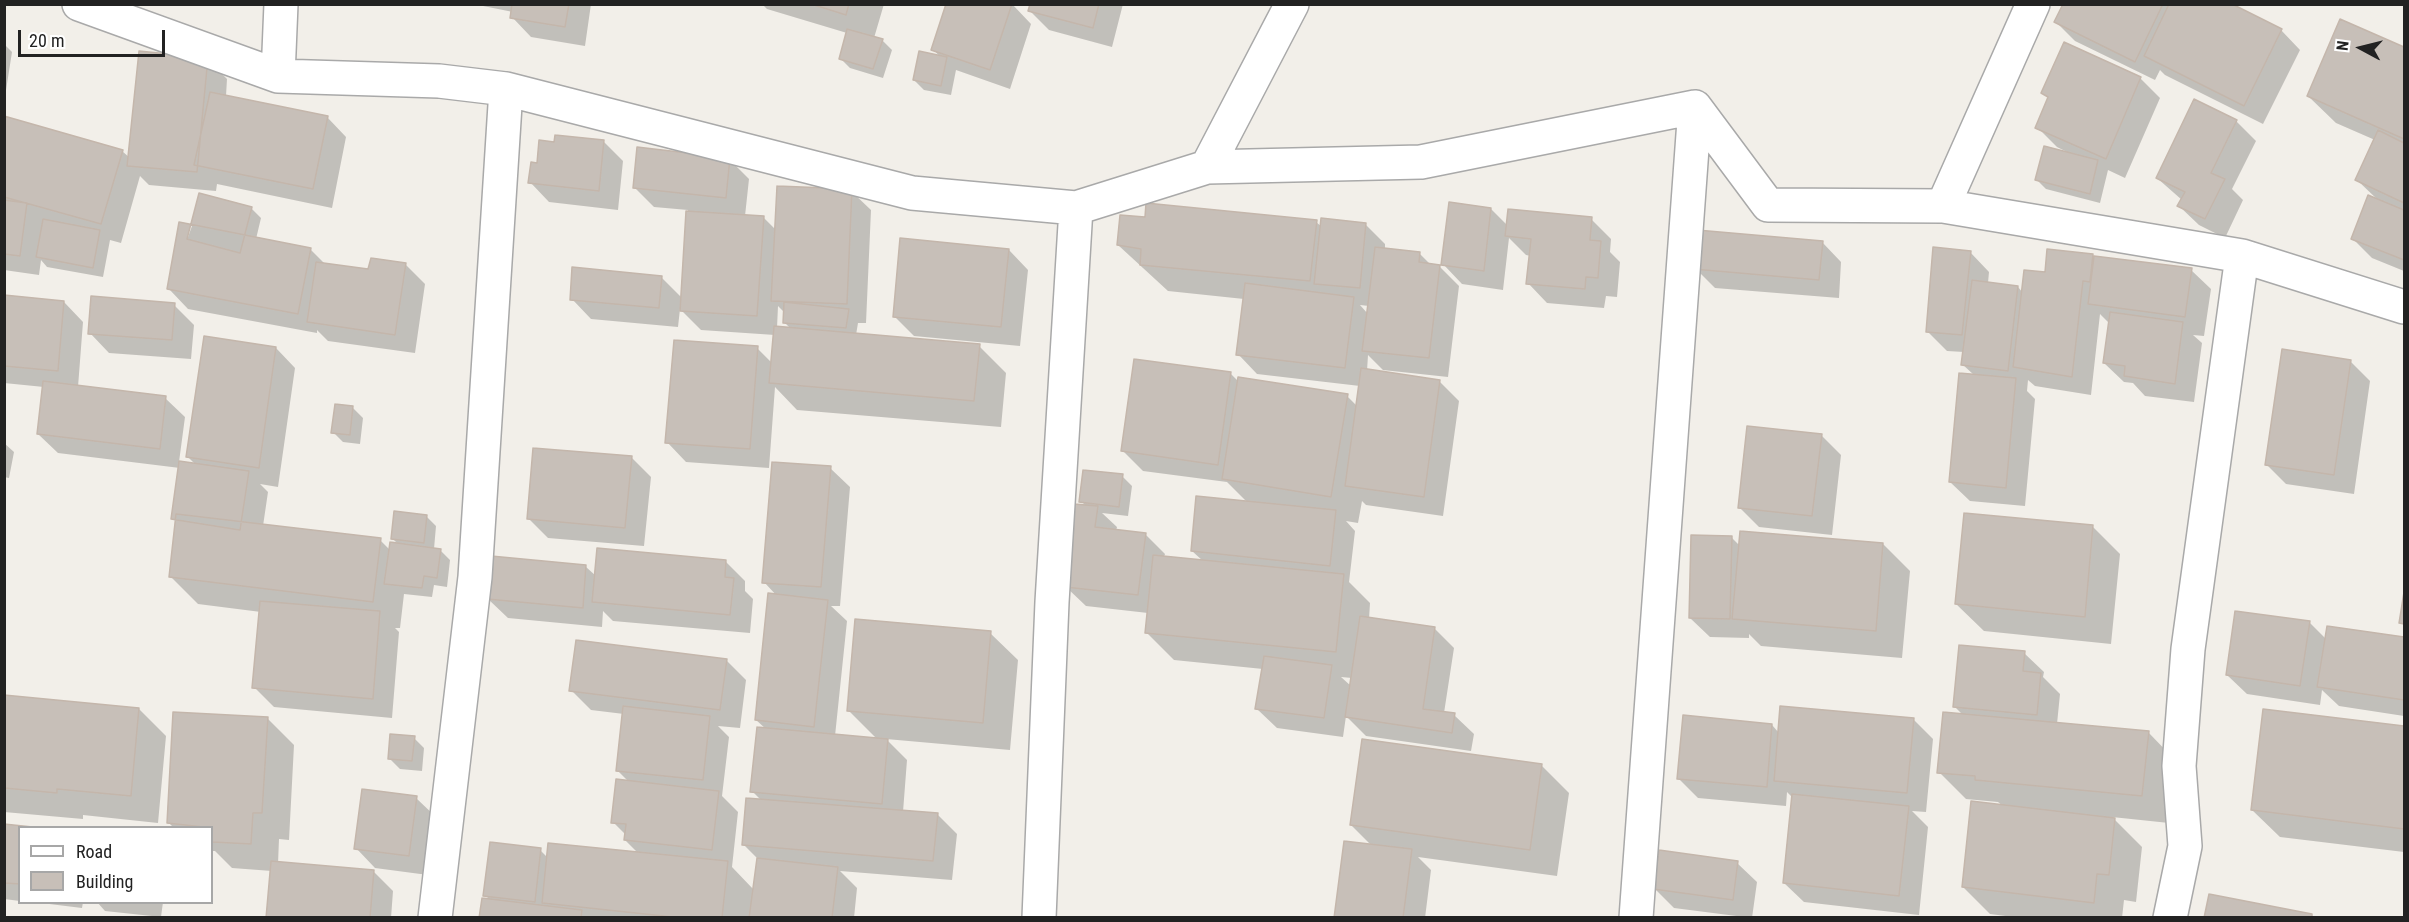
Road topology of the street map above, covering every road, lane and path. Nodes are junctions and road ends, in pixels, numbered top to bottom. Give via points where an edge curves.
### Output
1 (79, 4) edge
2 (281, 4) edge
3 (1292, 4) edge
4 (2033, 4) edge
5 (278, 76) junction
6 (506, 89) junction
7 (1695, 107) junction
8 (1207, 167) junction
9 (1943, 206) junction
10 (1076, 208) junction
11 (2242, 256) junction
12 (2404, 307) edge
13 (435, 918) edge
14 (1039, 918) edge
15 (1636, 918) edge
16 (2170, 918) edge

1 - 5 street
2 - 5 street
3 - 8 street
4 - 9 street
5 - 6 street via 439,81
6 - 10 street via 912,193
6 - 13 street via 475,577
7 - 8 street via 1421,162
7 - 9 street via 1768,205
7 - 15 street
8 - 10 street
9 - 11 street
10 - 14 street via 1052,602
11 - 12 street
11 - 16 street via 2188,649 2179,766 2185,846

